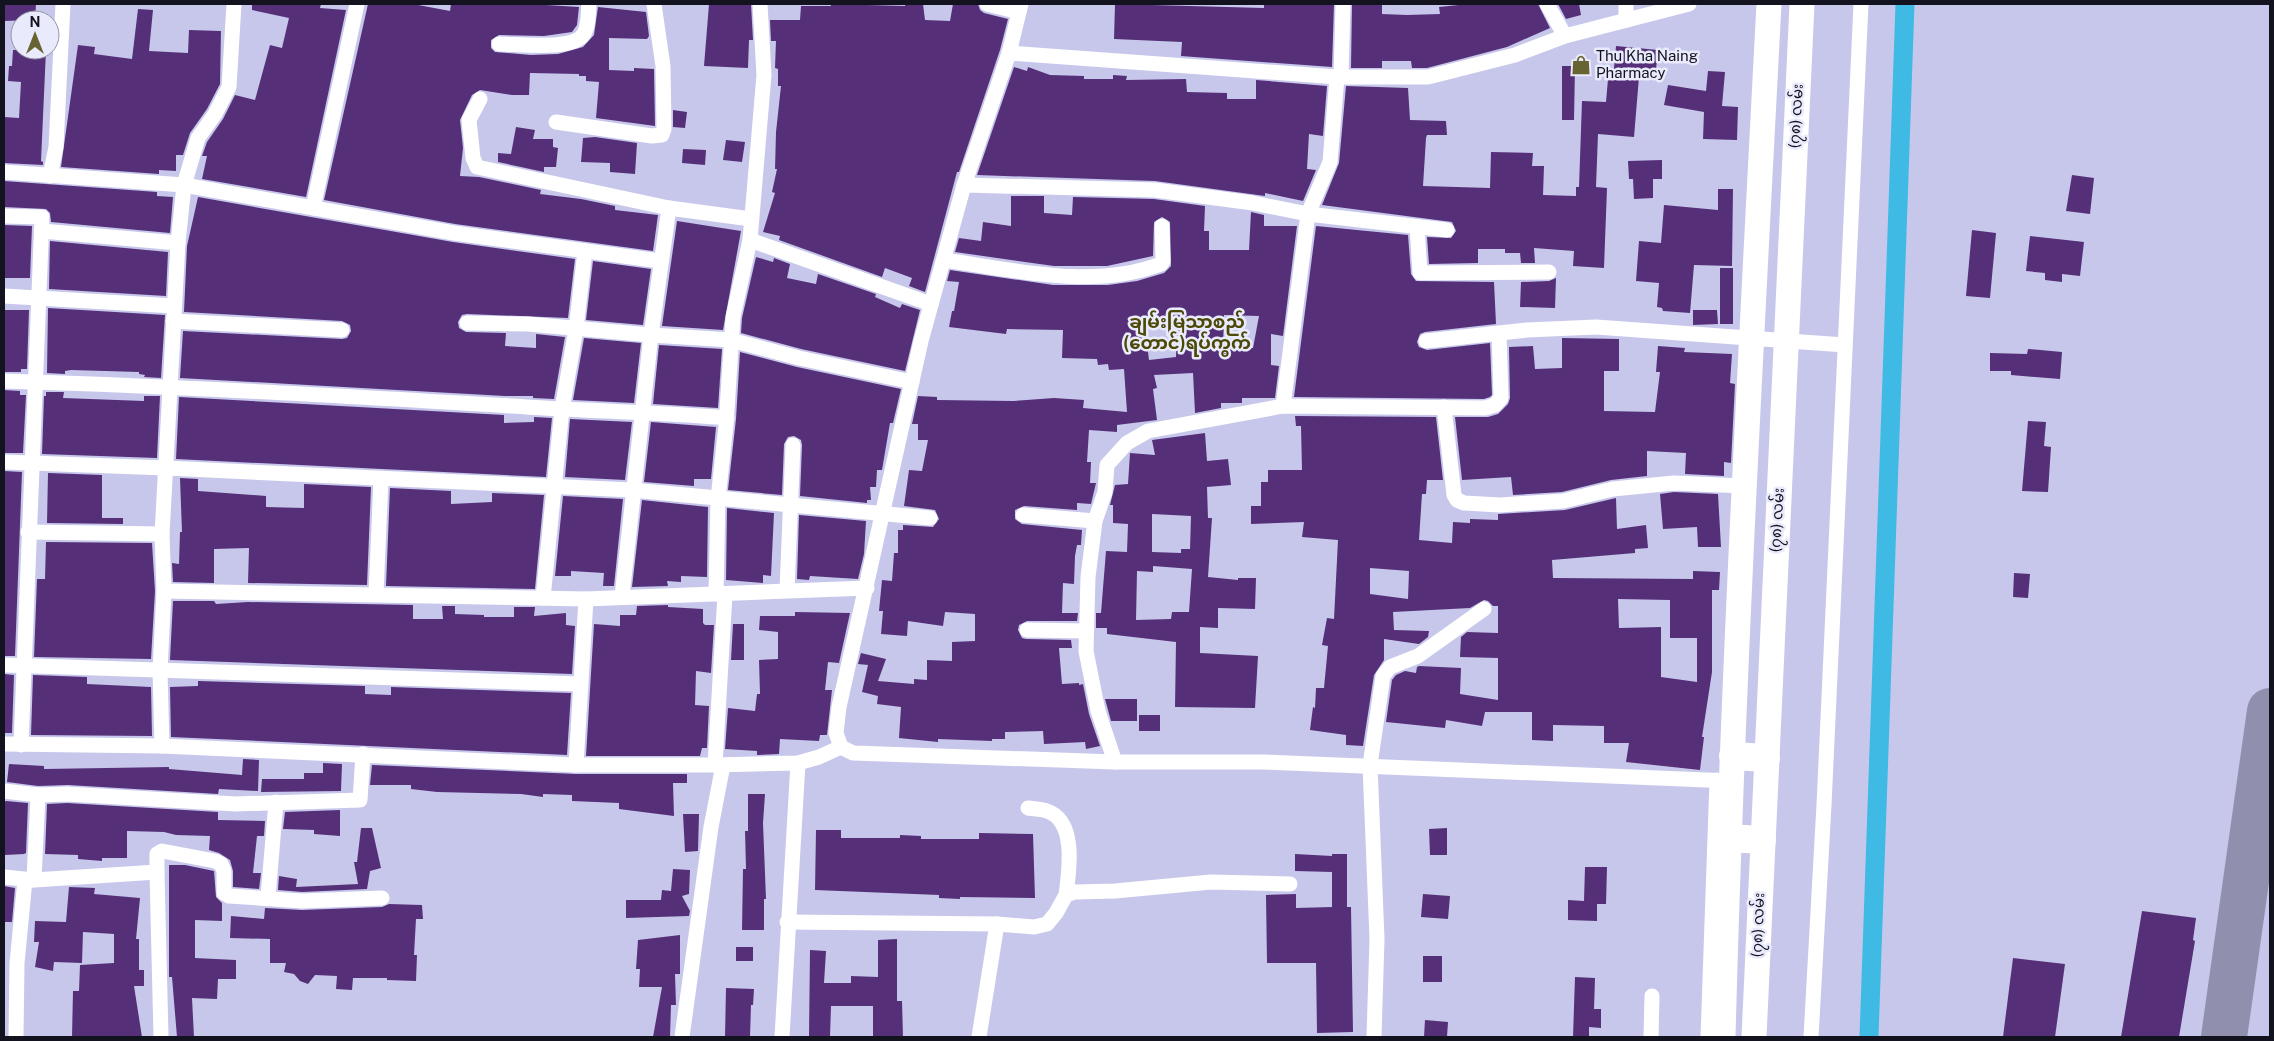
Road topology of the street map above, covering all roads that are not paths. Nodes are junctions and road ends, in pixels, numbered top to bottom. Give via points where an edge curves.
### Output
1 (63, 4) edge
2 (234, 4) edge
3 (357, 4) edge
4 (589, 4) edge
5 (654, 4) edge
6 (760, 4) edge
7 (987, 4) edge
8 (1344, 4) edge
9 (1547, 4) edge
10 (1626, 4) edge
11 (1689, 4) edge
12 (1769, 4) edge
13 (1802, 4) edge
14 (1861, 4) edge
15 (1020, 8) edge
16 (1626, 20) junction
17 (1565, 36) junction
18 (499, 44) dead end
19 (1009, 53) junction
20 (1339, 76) junction
21 (480, 99) dead end
22 (556, 122) dead end
23 (4, 172) edge
24 (50, 176) junction
25 (964, 184) junction
26 (184, 185) junction
27 (313, 208) junction
28 (669, 208) junction
29 (1308, 214) junction
30 (4, 216) edge
31 (751, 219) junction
32 (1162, 226) dead end
33 (1417, 227) junction
34 (1447, 230) dead end
35 (42, 231) junction
36 (750, 240) junction
37 (178, 243) junction
38 (585, 251) junction
39 (944, 260) junction
40 (660, 261) junction
41 (1549, 272) dead end
42 (4, 296) edge
43 (39, 298) junction
44 (931, 304) junction
45 (174, 314) junction
46 (468, 323) dead end
47 (576, 329) junction
48 (342, 330) dead end
49 (1498, 333) junction
50 (650, 335) junction
51 (1752, 338) junction
52 (1785, 339) junction
53 (732, 340) junction
54 (1426, 341) dead end
55 (1845, 344) junction
56 (4, 381) edge
57 (35, 382) junction
58 (912, 382) junction
59 (172, 386) junction
60 (1283, 406) junction
61 (1444, 407) junction
62 (562, 409) junction
63 (644, 411) junction
64 (727, 418) junction
65 (793, 445) dead end
66 (4, 462) edge
67 (30, 462) junction
68 (166, 468) junction
69 (381, 479) junction
70 (1744, 486) junction
71 (554, 488) junction
72 (632, 490) junction
73 (718, 498) junction
74 (792, 505) junction
75 (883, 513) junction
76 (1023, 515) dead end
77 (930, 518) dead end
78 (1095, 521) junction
79 (28, 532) junction
80 (162, 534) junction
81 (867, 588) junction
82 (788, 590) junction
83 (164, 591) junction
84 (376, 594) junction
85 (720, 594) junction
86 (622, 596) junction
87 (543, 598) junction
88 (586, 599) junction
89 (1484, 609) dead end
90 (1027, 630) dead end
91 (1086, 631) junction
92 (4, 665) edge
93 (24, 666) junction
94 (160, 670) junction
95 (580, 684) junction
96 (4, 744) edge
97 (21, 745) junction
98 (162, 746) junction
99 (841, 747) junction
100 (363, 754) junction
101 (1766, 758) junction
102 (1115, 762) junction
103 (798, 763) junction
104 (576, 765) junction
105 (719, 765) junction
106 (1370, 765) junction
107 (1727, 772) junction
108 (4, 791) edge
109 (38, 795) junction
110 (276, 802) junction
111 (1028, 808) dead end
112 (1728, 838) junction
113 (1762, 840) junction
114 (157, 872) junction
115 (4, 877) edge
116 (29, 880) junction
117 (1290, 884) dead end
118 (1066, 895) junction
119 (268, 897) junction
120 (382, 898) dead end
121 (788, 922) junction
122 (997, 924) junction
123 (1652, 996) dead end
124 (16, 1037) edge
125 (161, 1037) edge
126 (682, 1037) edge
127 (782, 1037) edge
128 (979, 1037) edge
129 (1374, 1037) edge
130 (1651, 1037) edge
131 (1708, 1037) edge
132 (1723, 1037) edge
133 (1754, 1037) edge
134 (1811, 1037) edge

1 - 24 street via 56,147
2 - 26 street via 229,86 198,138
3 - 27 street
4 - 18 street via 584,34 576,41 554,45
5 - 22 street via 663,66 662,135
6 - 31 street via 764,75
7 - 15 street
8 - 20 street
9 - 17 street
10 - 16 street
11 - 16 street
12 - 51 main road
13 - 52 main road, (၇၈) လမ်း
14 - 55 street
15 - 19 street
16 - 17 street
17 - 20 street via 1515,55 1428,77
19 - 20 street
19 - 25 street
20 - 29 street via 1330,162
21 - 28 street via 468,120 477,167
23 - 24 street
24 - 26 street
25 - 29 street via 1156,190
25 - 39 street
26 - 27 street
26 - 37 street
27 - 38 street
28 - 31 street
28 - 40 street
29 - 33 street
29 - 60 street
30 - 35 street via 42,217
31 - 36 street
32 - 39 street via 1163,261 1132,274 1110,277 1048,275
33 - 34 street
33 - 41 street via 1420,273
35 - 37 street
35 - 43 street
36 - 44 street
36 - 53 street via 733,317
37 - 45 street
38 - 40 street
38 - 47 street
39 - 44 street
40 - 50 street
42 - 43 street
43 - 45 street
43 - 57 street
44 - 58 street
45 - 48 street
45 - 59 street
46 - 47 street
47 - 50 street
47 - 62 street
49 - 51 street via 1596,327
49 - 54 street
49 - 61 street via 1501,398 1495,405 1485,408
50 - 53 street
50 - 63 street
51 - 52 street
51 - 70 main road
52 - 55 street
52 - 101 main road, (၇၈) လမ်း
53 - 58 street
53 - 64 street
55 - 134 street
56 - 57 street
57 - 59 street
57 - 67 street
58 - 75 street
59 - 62 street
59 - 68 street
60 - 61 street
60 - 78 street via 1148,431 1126,443 1107,465 1104,492
61 - 70 street via 1454,494 1464,503 1500,505 1563,501 1613,489 1674,483
62 - 63 street
62 - 71 street
63 - 64 street
63 - 72 street
64 - 73 street
65 - 74 street
66 - 67 street
67 - 68 street
67 - 79 street
68 - 69 street
68 - 80 street
69 - 71 street
69 - 84 street
70 - 107 main road
71 - 72 street
71 - 87 street
72 - 73 street
72 - 86 street
73 - 74 street
73 - 85 street
74 - 75 street
74 - 82 street
75 - 77 street
75 - 81 street
76 - 78 street
78 - 91 street
79 - 80 street
79 - 93 street
80 - 83 street
81 - 82 street
81 - 99 street via 840,707 836,733
82 - 85 street
83 - 84 street
83 - 94 street
84 - 87 street
85 - 86 street
85 - 105 street
86 - 88 street
87 - 88 street
88 - 95 street
89 - 106 street via 1418,656 1390,668 1383,676
90 - 91 street
91 - 102 street via 1086,651 1098,710
92 - 93 street
93 - 94 street
93 - 97 street
94 - 95 street
94 - 98 street
95 - 104 street
96 - 97 street
97 - 98 street
98 - 100 street
99 - 102 street via 853,753
99 - 103 street
100 - 104 street
100 - 110 street via 360,800
101 - 107 highway
101 - 113 main road, (၇၈) လမ်း
102 - 106 street
103 - 105 street
103 - 121 street
104 - 105 street
105 - 126 street
106 - 107 street
106 - 129 street via 1377,939
107 - 112 main road
107 - 131 street
108 - 109 street
109 - 110 street via 236,804
109 - 116 street
110 - 119 street
111 - 118 street via 1049,811 1066,828 1070,862
112 - 113 highway
112 - 132 main road
113 - 133 main road, (၇၈) လမ်း
114 - 116 street
114 - 119 street via 157,854 162,851 215,861 221,864 224,872 224,893 229,896
114 - 125 street
115 - 116 street
116 - 124 street via 17,963
117 - 118 street via 1212,882
118 - 122 street via 1047,924 1034,928
119 - 120 street via 302,901
121 - 122 street
121 - 127 street
122 - 128 street
123 - 130 street

